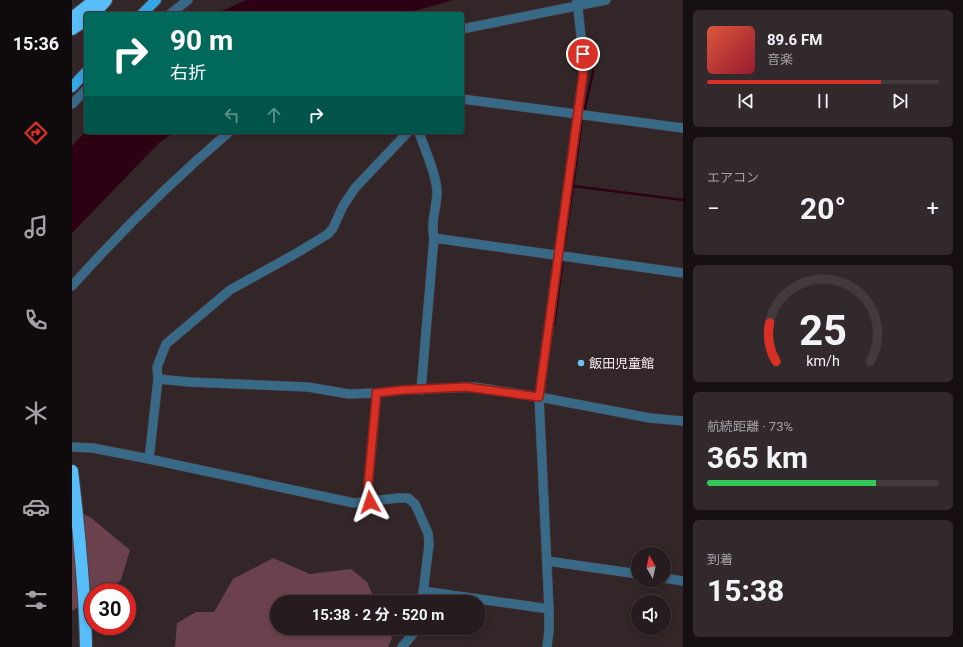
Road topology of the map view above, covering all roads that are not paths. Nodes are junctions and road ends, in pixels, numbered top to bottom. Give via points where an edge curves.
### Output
1 (95, 0) edge
2 (106, 0) edge
3 (156, 0) edge
4 (188, 0) edge
5 (606, 0) edge
6 (577, 3) edge
7 (96, 12) edge
8 (144, 12) edge
9 (173, 12) edge
10 (72, 18) edge
11 (84, 21) edge
12 (72, 29) edge
13 (464, 30) edge
14 (84, 74) edge
15 (72, 86) edge
16 (84, 92) edge
17 (464, 99) edge
18 (72, 104) edge
19 (578, 114) junction
20 (683, 128) edge
21 (226, 134) edge
22 (406, 134) edge
23 (420, 134) edge
24 (434, 238) junction
25 (558, 255) junction
26 (683, 272) edge
27 (72, 286) edge
28 (158, 379) junction
29 (421, 390) junction
30 (376, 393) junction
31 (539, 397) junction
32 (683, 421) edge
33 (72, 446) edge
34 (149, 459) junction
35 (72, 471) edge
36 (370, 502) junction
37 (72, 519) edge
38 (77, 533) junction
39 (547, 561) junction
40 (631, 573) edge
41 (671, 579) edge
42 (683, 581) edge
43 (81, 590) junction
44 (423, 591) junction
45 (423, 595) edge
46 (549, 609) junction
47 (412, 635) edge
48 (80, 647) edge
49 (86, 647) edge
50 (402, 647) edge
51 (547, 647) edge

1 - 10 highway
2 - 7 highway
3 - 8 main road
4 - 9 street
5 - 6 street
6 - 13 street
6 - 19 street via 583,54
11 - 12 highway
14 - 15 main road
16 - 18 street
17 - 19 street
19 - 20 street
19 - 25 street
21 - 27 street via 142,211
22 - 28 street via 355,188 328,234 230,290 166,344 157,368
23 - 24 street via 437,191 432,231
24 - 25 street
24 - 29 street
25 - 26 street
25 - 31 street
28 - 30 street via 308,387 349,394
28 - 34 street
29 - 30 street
29 - 31 street via 471,387
30 - 36 street via 368,485
31 - 32 street via 650,418
31 - 39 street
33 - 34 street
34 - 36 street via 354,503
35 - 38 highway
36 - 44 street via 408,498 415,504 428,534 429,544
37 - 38 highway
38 - 43 highway
39 - 40 street
39 - 46 street
41 - 42 street
43 - 48 highway
43 - 49 highway
44 - 45 street
44 - 46 street
46 - 51 street
47 - 50 street

